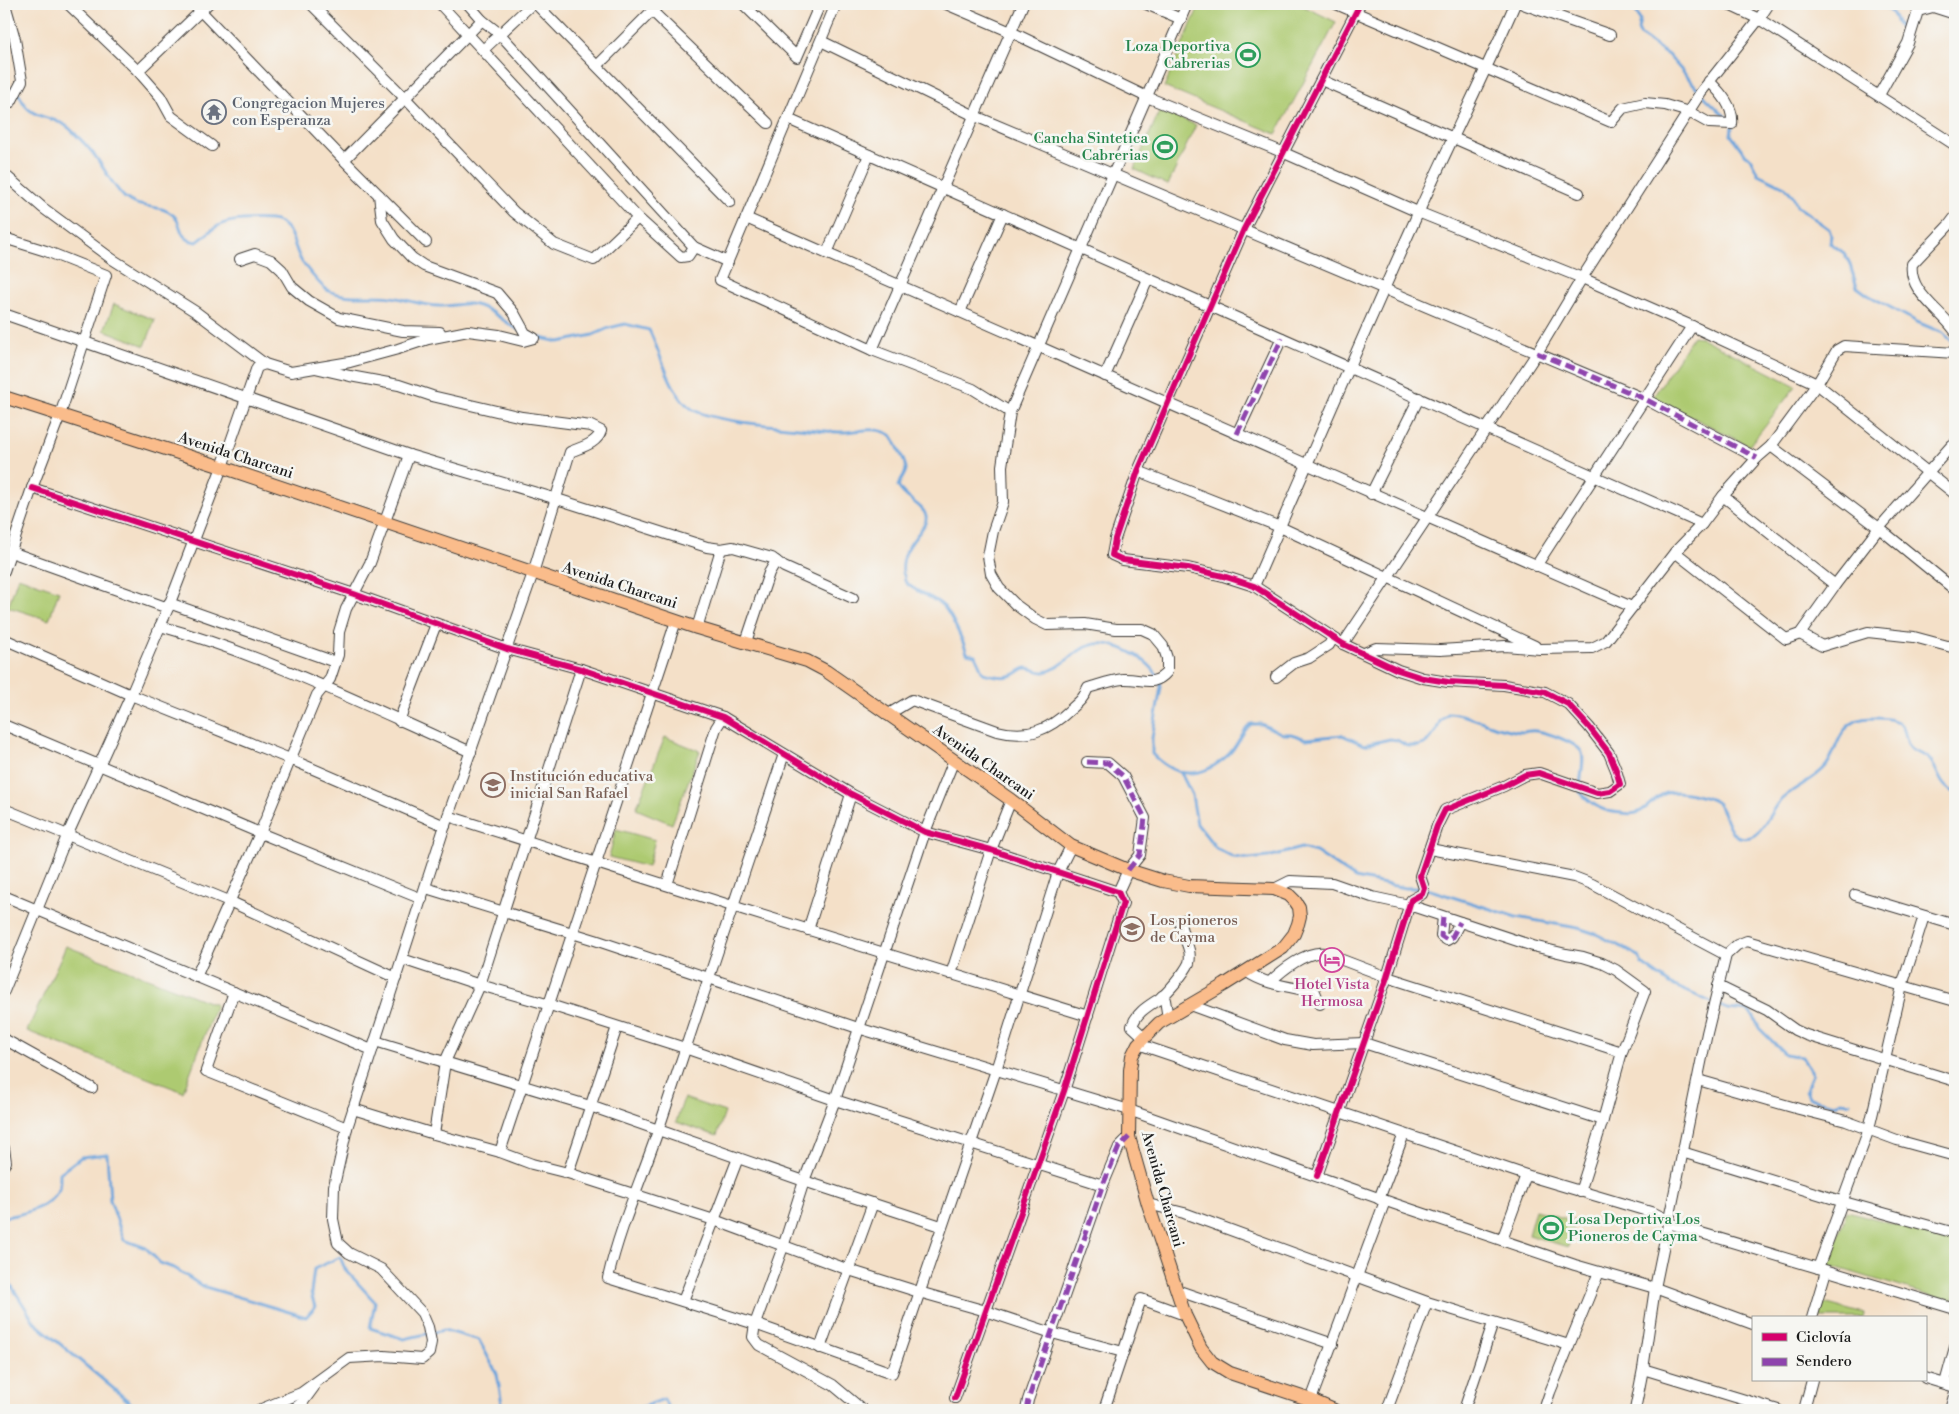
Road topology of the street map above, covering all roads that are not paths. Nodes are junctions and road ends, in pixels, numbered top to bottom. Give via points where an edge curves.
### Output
1 (5, 4) edge
2 (68, 4) edge
3 (311, 4) edge
4 (440, 4) edge
5 (468, 4) edge
6 (532, 4) edge
7 (536, 4) edge
8 (743, 4) edge
9 (820, 4) edge
10 (836, 4) edge
11 (946, 4) edge
12 (1024, 4) edge
13 (1146, 4) edge
14 (1187, 4) edge
15 (1336, 4) edge
16 (1515, 4) edge
17 (1523, 4) edge
18 (1727, 4) edge
19 (1769, 4) edge
20 (201, 6) edge
21 (656, 8) edge
22 (1358, 8) edge
23 (1955, 14) edge
24 (1181, 19) junction
25 (1759, 19) junction
26 (482, 20) junction
27 (1011, 32) junction
28 (468, 34) junction
29 (500, 34) junction
30 (1610, 35) dead end
31 (820, 41) junction
32 (483, 50) junction
33 (598, 66) junction
34 (1487, 69) junction
35 (138, 71) junction
36 (1321, 80) junction
37 (1709, 81) junction
38 (1878, 94) junction
39 (1147, 97) junction
40 (405, 98) junction
41 (7, 103) edge
42 (1689, 112) junction
43 (975, 116) junction
44 (788, 119) junction
45 (768, 123) dead end
46 (1452, 137) junction
47 (1955, 145) edge
48 (212, 146) dead end
49 (1282, 152) junction
50 (870, 155) junction
51 (344, 160) junction
52 (4, 174) edge
53 (1113, 174) junction
54 (944, 188) junction
55 (1579, 193) dead end
56 (379, 195) junction
57 (730, 202) dead end
58 (1418, 212) junction
59 (1003, 214) junction
60 (638, 218) junction
61 (746, 218) junction
62 (1953, 224) edge
63 (1244, 228) junction
64 (4, 238) edge
65 (426, 242) dead end
66 (694, 247) junction
67 (1080, 248) junction
68 (826, 253) junction
69 (240, 259) dead end
70 (728, 262) junction
71 (1582, 278) junction
72 (1148, 279) junction
73 (900, 286) junction
74 (1385, 289) junction
75 (1211, 306) junction
76 (960, 312) junction
77 (4, 314) edge
78 (1692, 326) junction
79 (1955, 332) edge
80 (454, 333) junction
81 (1282, 338) junction
82 (85, 342) junction
83 (1038, 346) junction
84 (872, 350) junction
85 (1537, 353) junction
86 (1955, 353) edge
87 (265, 364) junction
88 (315, 368) junction
89 (1350, 368) junction
90 (1105, 376) junction
91 (1817, 384) junction
92 (4, 397) edge
93 (247, 398) junction
94 (1419, 398) junction
95 (1645, 399) junction
96 (1167, 403) junction
97 (1010, 412) junction
98 (60, 415) junction
99 (1487, 428) junction
100 (1237, 434) junction
101 (1952, 445) dead end
102 (1771, 446) junction
103 (409, 455) junction
104 (1757, 458) junction
105 (1307, 465) junction
106 (222, 467) junction
107 (1138, 471) junction
108 (1927, 471) junction
109 (1595, 476) junction
110 (32, 488) junction
111 (1371, 494) junction
112 (1955, 494) edge
113 (1723, 496) junction
114 (557, 499) junction
115 (1427, 518) junction
116 (384, 522) junction
117 (1702, 524) junction
118 (1280, 527) junction
119 (1879, 528) junction
120 (193, 541) junction
121 (721, 549) junction
122 (11, 552) junction
123 (1675, 552) junction
124 (776, 560) junction
125 (1536, 566) junction
126 (4, 571) edge
127 (532, 573) junction
128 (1388, 577) junction
129 (1834, 585) junction
130 (1254, 586) junction
131 (1955, 590) edge
132 (354, 594) junction
133 (853, 598) dead end
134 (169, 605) junction
135 (1632, 607) junction
136 (676, 621) junction
137 (436, 624) junction
138 (160, 626) junction
139 (697, 628) junction
140 (1800, 634) junction
141 (1333, 638) junction
142 (4, 640) edge
143 (746, 642) junction
144 (1343, 644) junction
145 (1540, 648) junction
146 (1955, 648) edge
147 (506, 650) junction
148 (1364, 653) junction
149 (335, 662) junction
150 (581, 669) junction
151 (1276, 677) dead end
152 (323, 687) junction
153 (651, 692) junction
154 (131, 695) junction
155 (887, 715) junction
156 (723, 717) junction
157 (400, 721) junction
158 (4, 725) edge
159 (471, 752) junction
160 (784, 754) junction
161 (290, 759) junction
162 (954, 760) junction
163 (1087, 762) dead end
164 (98, 765) junction
165 (851, 794) junction
166 (1011, 800) junction
167 (4, 809) edge
168 (448, 816) junction
169 (445, 826) junction
170 (924, 832) junction
171 (260, 833) junction
172 (67, 836) junction
173 (525, 840) junction
174 (1071, 846) junction
175 (1430, 849) junction
176 (991, 850) junction
177 (595, 862) junction
178 (1128, 870) junction
179 (1058, 872) junction
180 (667, 885) junction
181 (426, 888) junction
182 (1274, 889) junction
183 (1118, 892) junction
184 (1855, 895) dead end
185 (4, 896) edge
186 (422, 899) junction
187 (230, 901) junction
188 (1409, 905) junction
189 (732, 907) junction
190 (37, 910) junction
191 (502, 912) junction
192 (1924, 916) junction
193 (1443, 917) junction
194 (1183, 920) dead end
195 (1460, 922) junction
196 (1955, 925) edge
197 (808, 930) junction
198 (572, 933) junction
199 (883, 953) junction
200 (1726, 955) junction
201 (402, 959) junction
202 (1246, 971) junction
203 (951, 974) junction
204 (196, 977) junction
205 (1387, 977) junction
206 (396, 978) junction
207 (709, 978) junction
208 (1270, 982) junction
209 (480, 985) junction
210 (1718, 986) junction
211 (1902, 986) junction
212 (4, 987) edge
213 (234, 992) junction
214 (1019, 995) junction
215 (1162, 996) junction
216 (1955, 1001) edge
217 (1320, 1004) dead end
218 (550, 1005) junction
219 (1190, 1006) junction
220 (1088, 1016) junction
221 (1168, 1018) junction
222 (617, 1027) junction
223 (858, 1028) junction
224 (4, 1039) edge
225 (1142, 1041) junction
226 (1364, 1043) junction
227 (374, 1046) junction
228 (685, 1048) junction
229 (1622, 1052) junction
230 (1886, 1060) junction
231 (445, 1062) junction
232 (996, 1070) junction
233 (1698, 1080) junction
234 (1955, 1081) edge
235 (523, 1087) junction
236 (92, 1088) dead end
237 (1064, 1091) junction
238 (835, 1100) junction
239 (590, 1106) junction
240 (353, 1109) junction
241 (1129, 1110) junction
242 (1339, 1112) junction
243 (1603, 1120) junction
244 (347, 1128) junction
245 (1869, 1129) junction
246 (658, 1130) junction
247 (434, 1134) junction
248 (1404, 1134) junction
249 (1129, 1138) junction
250 (972, 1142) junction
251 (4, 1148) edge
252 (500, 1152) junction
253 (1682, 1152) junction
254 (1955, 1156) edge
255 (738, 1158) junction
256 (1038, 1163) junction
257 (4, 1165) edge
258 (568, 1173) junction
259 (1526, 1175) junction
260 (1317, 1176) junction
261 (804, 1181) junction
262 (1104, 1185) junction
263 (1580, 1192) junction
264 (634, 1195) junction
265 (1382, 1200) junction
266 (1844, 1202) junction
267 (873, 1203) junction
268 (1148, 1204) junction
269 (714, 1220) junction
270 (1668, 1223) junction
271 (941, 1226) junction
272 (1955, 1233) edge
273 (1502, 1240) junction
274 (783, 1247) junction
275 (849, 1270) junction
276 (1822, 1270) junction
277 (1599, 1272) junction
278 (1357, 1278) junction
279 (1655, 1288) junction
280 (1176, 1290) junction
281 (919, 1292) junction
282 (683, 1301) junction
283 (1427, 1302) junction
284 (1955, 1309) edge
285 (986, 1311) junction
286 (1185, 1315) junction
287 (1812, 1316) edge
288 (1493, 1323) junction
289 (755, 1324) junction
290 (1752, 1324) edge
291 (1052, 1333) junction
292 (1333, 1344) junction
293 (1569, 1345) junction
294 (1955, 1347) edge
295 (820, 1348) junction
296 (1123, 1352) junction
297 (1643, 1369) junction
298 (322, 1376) junction
299 (1926, 1378) edge
300 (1811, 1382) edge
301 (1950, 1385) edge
302 (1955, 1392) edge
303 (955, 1398) dead end
304 (1311, 1400) junction
305 (259, 1410) edge
306 (292, 1410) edge
307 (863, 1410) edge
308 (1026, 1410) edge
309 (1104, 1410) edge
310 (1334, 1410) edge
311 (1387, 1410) edge
312 (1464, 1410) edge
313 (1544, 1410) edge
314 (1635, 1410) edge
315 (1778, 1410) edge
316 (1804, 1410) edge
317 (1950, 1410) edge

1 - 41 street via 22,81
2 - 35 street
3 - 40 street
4 - 28 street
5 - 26 street
6 - 29 street
7 - 33 street
8 - 9 street via 797,57
10 - 31 street
11 - 27 street
12 - 27 street
13 - 24 street
14 - 24 street
15 - 22 street
16 - 34 street
17 - 30 street
18 - 25 street
19 - 25 street
20 - 35 street
20 - 51 street
21 - 33 street
21 - 45 street
22 - 34 street
22 - 36 street
23 - 38 street via 1933,7 1918,11 1908,43
24 - 39 street
25 - 37 street
25 - 38 street
26 - 28 street
26 - 29 street
27 - 39 street
27 - 43 street
28 - 32 street
28 - 40 street
29 - 32 street
29 - 66 street
31 - 43 street
31 - 44 street
32 - 60 street
33 - 57 street
34 - 42 street via 1611,122 1622,108 1645,103
34 - 46 street
35 - 48 street via 160,96 171,116
36 - 46 street
36 - 49 street
37 - 42 street
37 - 42 street via 1734,115 1732,124 1708,122
38 - 47 street
39 - 49 street
39 - 53 street
40 - 51 street
40 - 60 street via 514,212 554,244 594,260
42 - 71 street
43 - 53 street
43 - 54 street
44 - 50 street
44 - 61 street
46 - 55 street
46 - 58 street
49 - 58 street
49 - 63 street
50 - 54 street
50 - 68 street
51 - 56 street
52 - 87 street via 43,208 112,259 196,312
53 - 63 street
53 - 67 street
54 - 59 street
54 - 73 street
56 - 65 street
56 - 80 street via 382,220 412,258 424,266 497,293 525,333 534,338 523,341 468,331
58 - 71 street
58 - 74 street
59 - 67 street
59 - 76 street
60 - 66 street via 682,256 688,256
61 - 68 street
61 - 70 street
62 - 79 street via 1912,264 1911,271 1912,279 1927,300
63 - 74 street
63 - 75 street
64 - 82 street via 106,275
66 - 70 street
67 - 72 street
67 - 83 street
68 - 73 street
69 - 80 street via 255,254 271,260 282,270 292,288 339,318 403,331
70 - 84 street via 720,280
71 - 78 street
71 - 85 street
72 - 75 street
72 - 90 street
73 - 76 street
73 - 84 street
74 - 85 street
74 - 89 street
75 - 81 street
75 - 96 street
76 - 83 street
77 - 82 street
78 - 91 street
78 - 95 street
80 - 88 street via 350,362
81 - 89 street
81 - 100 street
82 - 93 street
82 - 98 street
83 - 90 street
83 - 97 street
84 - 97 street via 973,389
85 - 95 street
85 - 99 street
86 - 91 street via 1844,346 1837,350
87 - 88 street via 291,372
87 - 93 street via 257,367
88 - 114 street via 399,385 522,417 591,426 601,431 599,438 570,452
89 - 94 street
89 - 105 street
90 - 96 street
91 - 102 street
91 - 108 street
92 - 98 main road, Avenida Charcani
93 - 103 street
93 - 106 street
94 - 99 street
94 - 111 street
95 - 104 street
95 - 109 street
96 - 100 street
96 - 107 street
97 - 155 street via 1002,466 1003,502 988,556 991,574 1016,605 1047,625 1085,624 1153,634 1163,646 1167,672 1153,681 1122,679 1088,688 1084,698 1060,720 1024,735 997,731 912,700
98 - 106 main road, Avenida Charcani
98 - 110 street
99 - 109 street
99 - 115 street
100 - 105 street
101 - 108 street
102 - 104 street
102 - 119 street
103 - 114 street
103 - 116 street
104 - 113 street
105 - 111 street
105 - 118 street
106 - 116 main road, Avenida Charcani
106 - 120 street
107 - 118 street
107 - 130 street via 1113,557 1188,568
108 - 112 street
108 - 119 street
109 - 117 street
109 - 125 street
110 - 120 street
110 - 122 street
111 - 115 street
113 - 117 street
113 - 129 street
114 - 121 street
114 - 127 street
115 - 125 street
115 - 128 street
116 - 127 main road, Avenida Charcani
116 - 132 street via 370,563
117 - 123 street
118 - 128 street
118 - 130 street
119 - 129 street
119 - 131 street
120 - 132 street
120 - 134 street
121 - 124 street via 733,546
121 - 139 street
122 - 126 street
122 - 134 street
123 - 135 street
123 - 140 street via 1786,639
124 - 133 street via 784,567
124 - 143 street
125 - 135 street
127 - 136 main road, Avenida Charcani
127 - 147 street
128 - 144 street
128 - 145 street
129 - 140 street
130 - 141 street
132 - 137 street
132 - 149 street via 339,632
134 - 138 street
134 - 149 street
135 - 145 street via 1606,641 1592,648
136 - 139 main road, Avenida Charcani
136 - 153 street
137 - 147 street
137 - 157 street
138 - 152 street via 192,635
138 - 154 street
139 - 143 main road, Avenida Charcani
140 - 146 street via 1822,646 1868,632 1914,637
141 - 144 street
141 - 151 street via 1329,645 1294,663
142 - 154 street
143 - 155 main road, Avenida Charcani via 807,661
144 - 148 street
145 - 148 street via 1376,648
147 - 150 street
147 - 159 street
148 - 175 street via 1423,678 1545,692 1568,704 1609,753 1616,770 1620,784 1610,791 1597,793 1539,773 1525,775 1445,810
149 - 152 street via 330,679
150 - 153 street
150 - 173 street
152 - 157 street
152 - 161 street via 317,694
153 - 156 street
153 - 177 street
154 - 161 street
154 - 164 street
155 - 162 main road, Avenida Charcani
156 - 160 street
156 - 180 street via 716,728
157 - 159 street
158 - 164 street
159 - 168 street
160 - 165 street
160 - 189 street
161 - 169 street
161 - 171 street
162 - 166 main road, Avenida Charcani
162 - 170 street
163 - 178 street via 1108,763 1123,776 1145,818 1140,855
164 - 171 street
164 - 172 street
165 - 170 street
165 - 197 street
166 - 174 main road, Avenida Charcani
166 - 176 street
167 - 172 street
168 - 169 street
168 - 173 street
169 - 181 street
170 - 176 street
170 - 199 street
171 - 186 street
171 - 187 street
172 - 187 street
172 - 190 street
173 - 177 street
173 - 191 street
174 - 178 main road, Avenida Charcani
174 - 179 street
175 - 188 street via 1420,876 1424,888
175 - 200 street via 1574,877
176 - 179 street
176 - 203 street
177 - 180 street
177 - 198 street
178 - 182 main road, Avenida Charcani via 1163,882 1189,886
178 - 183 street
179 - 183 street
179 - 214 street
180 - 189 street
181 - 186 street
181 - 191 street
182 - 188 street via 1290,882 1332,883
182 - 202 main road, Avenida Charcani via 1295,901 1299,907 1298,924 1283,948
183 - 220 street via 1123,903
184 - 192 street
185 - 190 street
186 - 201 street
187 - 204 street
187 - 206 street
188 - 193 street
188 - 205 street
189 - 197 street
189 - 207 street
190 - 204 street
190 - 212 street
191 - 198 street
191 - 209 street
192 - 196 street
192 - 211 street
193 - 195 street
193 - 195 street via 1441,936 1446,940 1452,937
194 - 215 street via 1180,922 1187,940 1189,963
195 - 229 street via 1533,946 1602,963 1645,991
197 - 199 street
198 - 207 street
198 - 218 street
199 - 203 street
199 - 223 street
200 - 210 street
200 - 211 street via 1747,941
201 - 206 street
201 - 209 street
202 - 208 street
202 - 219 main road, Avenida Charcani
203 - 214 street
204 - 213 street
205 - 208 street via 1319,952 1299,960
205 - 226 street
205 - 229 street
206 - 227 street
207 - 223 street
207 - 228 street
208 - 217 street via 1314,992
209 - 218 street
209 - 231 street
210 - 230 street via 1761,1006 1806,1035
210 - 233 street
211 - 216 street
211 - 230 street
213 - 227 street
213 - 244 street via 206,1071
214 - 220 street
214 - 232 street
215 - 221 street
215 - 225 street via 1135,1018 1132,1026
218 - 222 street
218 - 235 street
219 - 221 main road, Avenida Charcani
219 - 226 street via 1285,1040 1313,1045
220 - 237 street
221 - 225 main road, Avenida Charcani
222 - 228 street
222 - 239 street
223 - 232 street
223 - 238 street
224 - 236 street
225 - 241 main road, Avenida Charcani via 1132,1056
225 - 242 street
226 - 242 street
226 - 243 street
227 - 231 street
227 - 240 street
228 - 238 street
228 - 246 street
229 - 243 street
230 - 234 street
230 - 245 street
231 - 235 street
231 - 247 street
232 - 237 street
232 - 250 street
233 - 245 street
233 - 253 street
235 - 239 street
235 - 252 street
237 - 241 street
237 - 256 street
238 - 250 street
238 - 261 street
239 - 246 street
239 - 258 street
240 - 244 street
240 - 247 street
241 - 249 main road, Avenida Charcani
241 - 260 street
242 - 248 street
242 - 260 street
243 - 263 street
244 - 298 street via 334,1186 333,1219 338,1243 349,1253 381,1269 422,1313 431,1342 429,1354 422,1359 350,1358
245 - 254 street
245 - 266 street
246 - 255 street
246 - 264 street
247 - 252 street
248 - 259 street
248 - 265 street
249 - 262 street via 1119,1147
249 - 268 main road, Avenida Charcani
250 - 256 street
250 - 271 street
251 - 257 street
252 - 258 street
253 - 266 street
253 - 270 street
255 - 261 street
255 - 269 street
256 - 262 street
256 - 285 street
258 - 264 street
259 - 263 street
259 - 273 street
260 - 265 street
261 - 267 street
261 - 274 street
262 - 291 street
263 - 270 street via 1654,1213
264 - 269 street
264 - 282 street via 608,1278
265 - 273 street
265 - 278 street
266 - 272 street
266 - 276 street
267 - 271 street
267 - 275 street
268 - 278 street via 1184,1213
268 - 280 main road, Avenida Charcani
269 - 274 street
269 - 282 street
270 - 276 street
270 - 279 street
271 - 281 street
273 - 277 street
274 - 275 street
274 - 289 street
275 - 281 street
275 - 295 street
276 - 284 street
276 - 287 street
277 - 279 street
277 - 293 street
278 - 283 street
278 - 292 street
279 - 290 street
279 - 297 street
280 - 286 main road, Avenida Charcani
280 - 292 street
281 - 285 street
281 - 295 street via 892,1373
282 - 289 street
283 - 288 street
283 - 311 street
285 - 291 street
285 - 303 street
286 - 296 street via 1142,1299
286 - 304 main road, Avenida Charcani via 1201,1348 1212,1362 1230,1373
288 - 293 street
288 - 312 street
289 - 295 street
289 - 307 street via 753,1337 759,1345 833,1384
291 - 296 street
291 - 308 street
292 - 304 street
293 - 313 street
294 - 301 street
296 - 309 street
297 - 314 street
297 - 315 street
298 - 305 street via 301,1393
298 - 306 street via 303,1402
299 - 301 street
300 - 316 street
302 - 317 street
304 - 310 main road, Avenida Charcani

